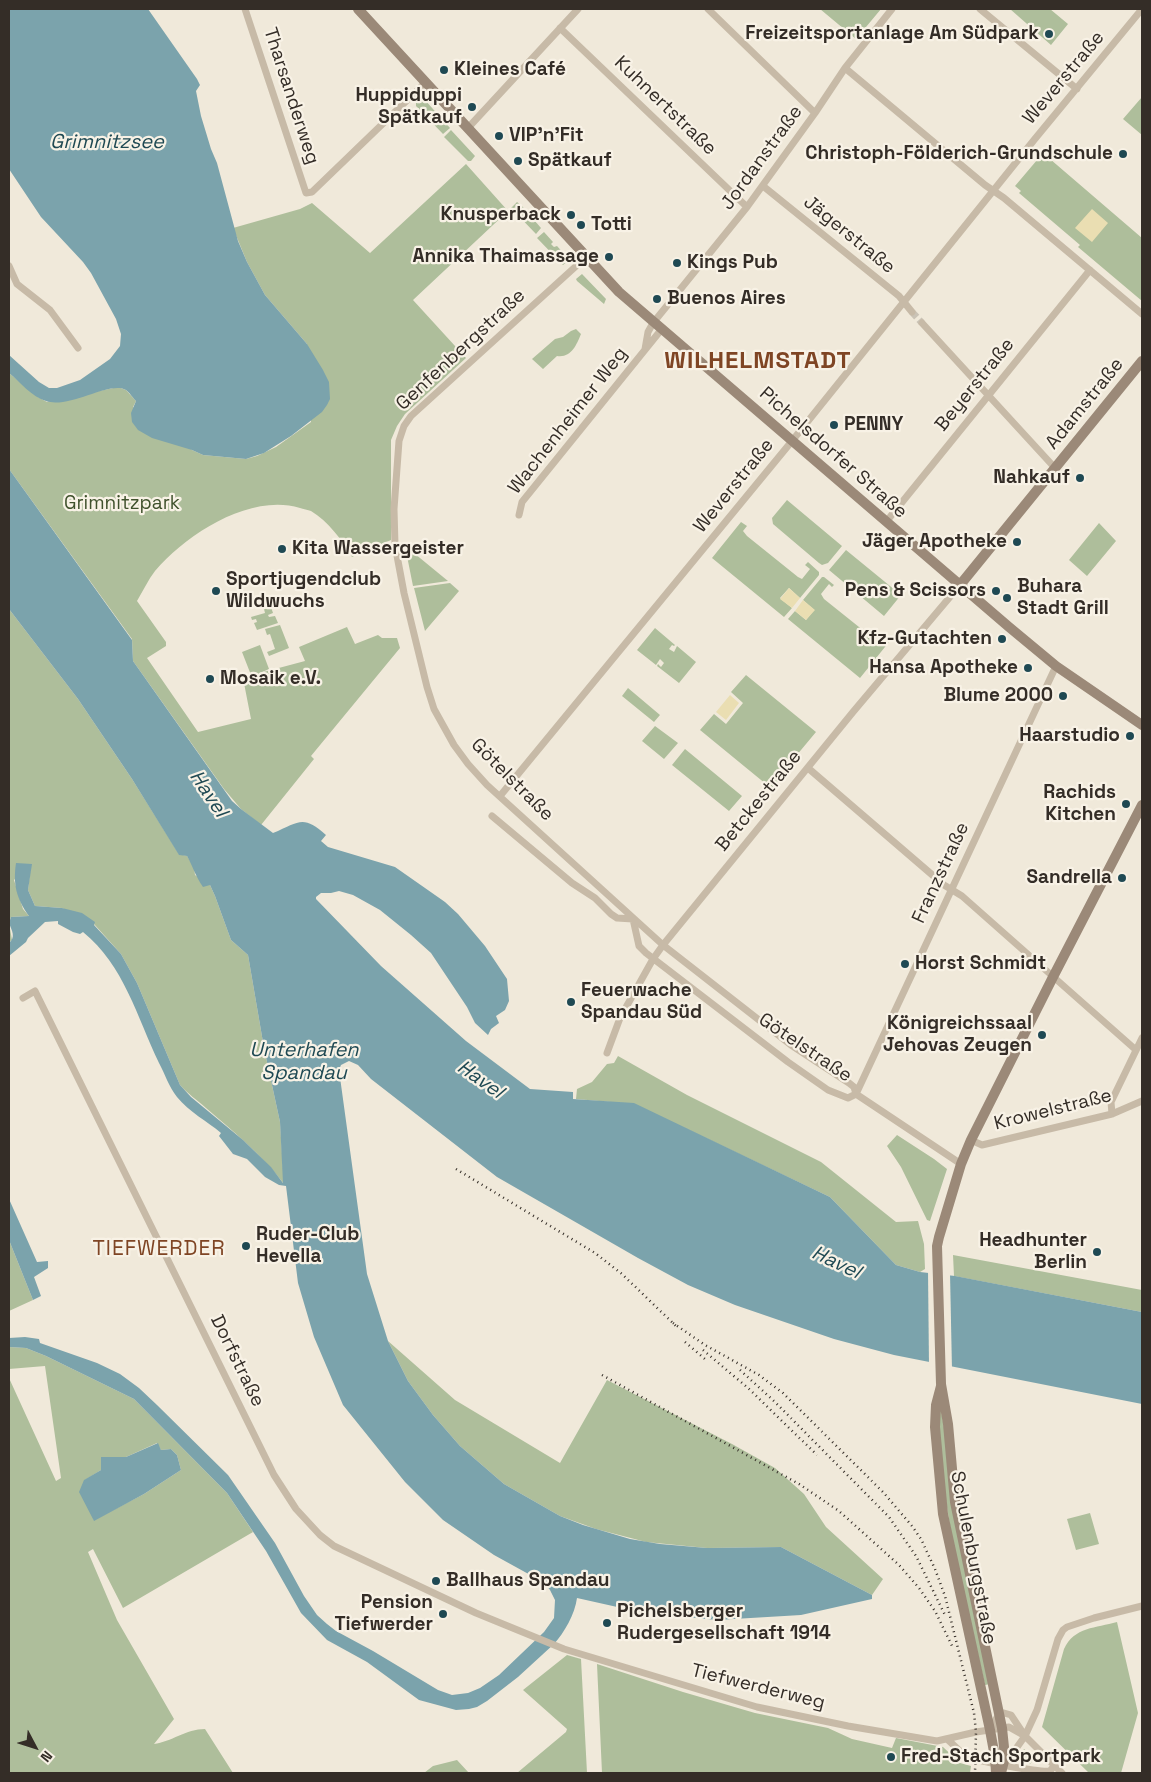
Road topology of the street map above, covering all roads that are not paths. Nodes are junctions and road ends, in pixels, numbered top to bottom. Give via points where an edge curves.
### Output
1 (245, 9) edge
2 (358, 9) edge
3 (578, 9) edge
4 (708, 9) edge
5 (892, 9) edge
6 (980, 9) edge
7 (1142, 9) edge
8 (560, 28) junction
9 (845, 68) junction
10 (426, 82) junction
11 (1076, 89) junction
12 (815, 113) junction
13 (467, 129) junction
14 (763, 186) junction
15 (994, 191) junction
16 (747, 207) junction
17 (585, 258) junction
18 (9, 266) edge
19 (1090, 270) junction
20 (903, 302) junction
21 (912, 312) tunnel mouth
22 (1142, 314) edge
23 (922, 323) tunnel mouth
24 (657, 326) junction
25 (78, 348) dead end
26 (1142, 360) edge
27 (989, 395) junction
28 (792, 441) junction
29 (1055, 468) junction
30 (519, 515) dead end
31 (886, 522) junction
32 (395, 545) joint
33 (960, 585) junction
34 (1056, 666) junction
35 (1142, 725) edge
36 (808, 768) junction
37 (500, 796) junction
38 (1142, 805) edge
39 (492, 816) dead end
40 (951, 890) junction
41 (634, 919) junction
42 (663, 945) junction
43 (653, 959) junction
44 (1053, 977) junction
45 (23, 998) dead end
46 (1142, 1038) edge
47 (1136, 1050) junction
48 (607, 1053) dead end
49 (856, 1094) junction
50 (1142, 1101) edge
51 (1112, 1114) junction
52 (972, 1140) junction
53 (962, 1164) junction
54 (941, 1384) junction
55 (1142, 1606) edge
56 (535, 1638) joint
57 (999, 1714) junction
58 (1002, 1728) junction
59 (990, 1730) junction
60 (1025, 1736) junction
61 (947, 1739) junction
62 (1054, 1766) junction
63 (1000, 1769) edge
64 (1062, 1773) edge

1 - 10 street, Tharsanderweg via 306,194 312,192
2 - 10 street, Pichelsdorfer Straße
3 - 8 street
4 - 12 street
5 - 9 street, Jordanstraße
6 - 11 street
7 - 11 street, Weverstraße
8 - 13 street
8 - 16 street, Kuhnertstraße
9 - 12 street, Jordanstraße
9 - 15 street
10 - 13 street, Pichelsdorfer Straße
11 - 15 street, Weverstraße
12 - 14 street, Jordanstraße
13 - 17 street, Pichelsdorfer Straße
14 - 16 street, Jordanstraße
14 - 20 street, Jägerstraße
15 - 19 street
15 - 20 street, Weverstraße
16 - 24 street, Jordanstraße
17 - 24 street, Pichelsdorfer Straße
17 - 32 street, Genfenbergstraße via 410,416 398,441
18 - 25 street via 17,284 50,310
19 - 22 street
19 - 27 street, Beyerstraße
20 - 21 street, Jägerstraße
20 - 28 street, Weverstraße
23 - 27 street
24 - 28 street, Pichelsdorfer Straße
24 - 30 street, Wachenheimer Weg via 648,332 645,349 522,502
26 - 29 street, Adamstraße
27 - 29 street
27 - 31 street, Beyerstraße
28 - 31 street, Pichelsdorfer Straße
28 - 37 street, Weverstraße
29 - 33 street, Adamstraße
31 - 33 street, Pichelsdorfer Straße
32 - 37 street, Götelstraße via 434,709 468,764
33 - 34 street, Pichelsdorfer Straße
33 - 36 street, Betckestraße
34 - 35 street, Pichelsdorfer Straße
34 - 40 street, Franzstraße
36 - 40 street
36 - 42 street, Betckestraße
37 - 41 street, Götelstraße
38 - 44 street
39 - 41 street via 616,918
40 - 44 street via 962,896
40 - 49 street, Franzstraße
41 - 42 street, Götelstraße
41 - 43 street, Götelstraße via 639,946
42 - 43 street, Betckestraße
42 - 49 street, Götelstraße via 791,1045 849,1083
43 - 48 street, Betckestraße via 620,1018
43 - 49 street, Götelstraße via 828,1090 848,1098
44 - 47 street
44 - 52 street
45 - 56 street, Dorfstraße via 35,992 268,1463 296,1509 334,1546 411,1584
46 - 47 street
47 - 51 street via 1111,1102
49 - 53 street, Götelstraße
50 - 51 street, Krowelstraße
51 - 52 street, Krowelstraße via 982,1145
52 - 53 street
53 - 54 street via 939,1237
54 - 57 street, Schulenburgstraße via 958,1520
54 - 59 street, Schulenburgstraße via 935,1427 943,1514
55 - 60 street via 1063,1630 1037,1710
56 - 61 street, Tiefwerderweg via 757,1706 928,1740
57 - 58 street, Schulenburgstraße
57 - 59 street
57 - 60 street, Tiefwerderweg via 1012,1715
58 - 59 street, Tiefwerderweg
58 - 60 street, Tiefwerderweg via 1009,1727
58 - 63 street, Schulenburgstraße via 1006,1757
59 - 61 street, Tiefwerderweg
59 - 63 street, Schulenburgstraße
60 - 62 street, Tiefwerderweg
60 - 63 street
61 - 63 street via 969,1758
62 - 63 street via 1043,1772
62 - 64 street, Tiefwerderweg

